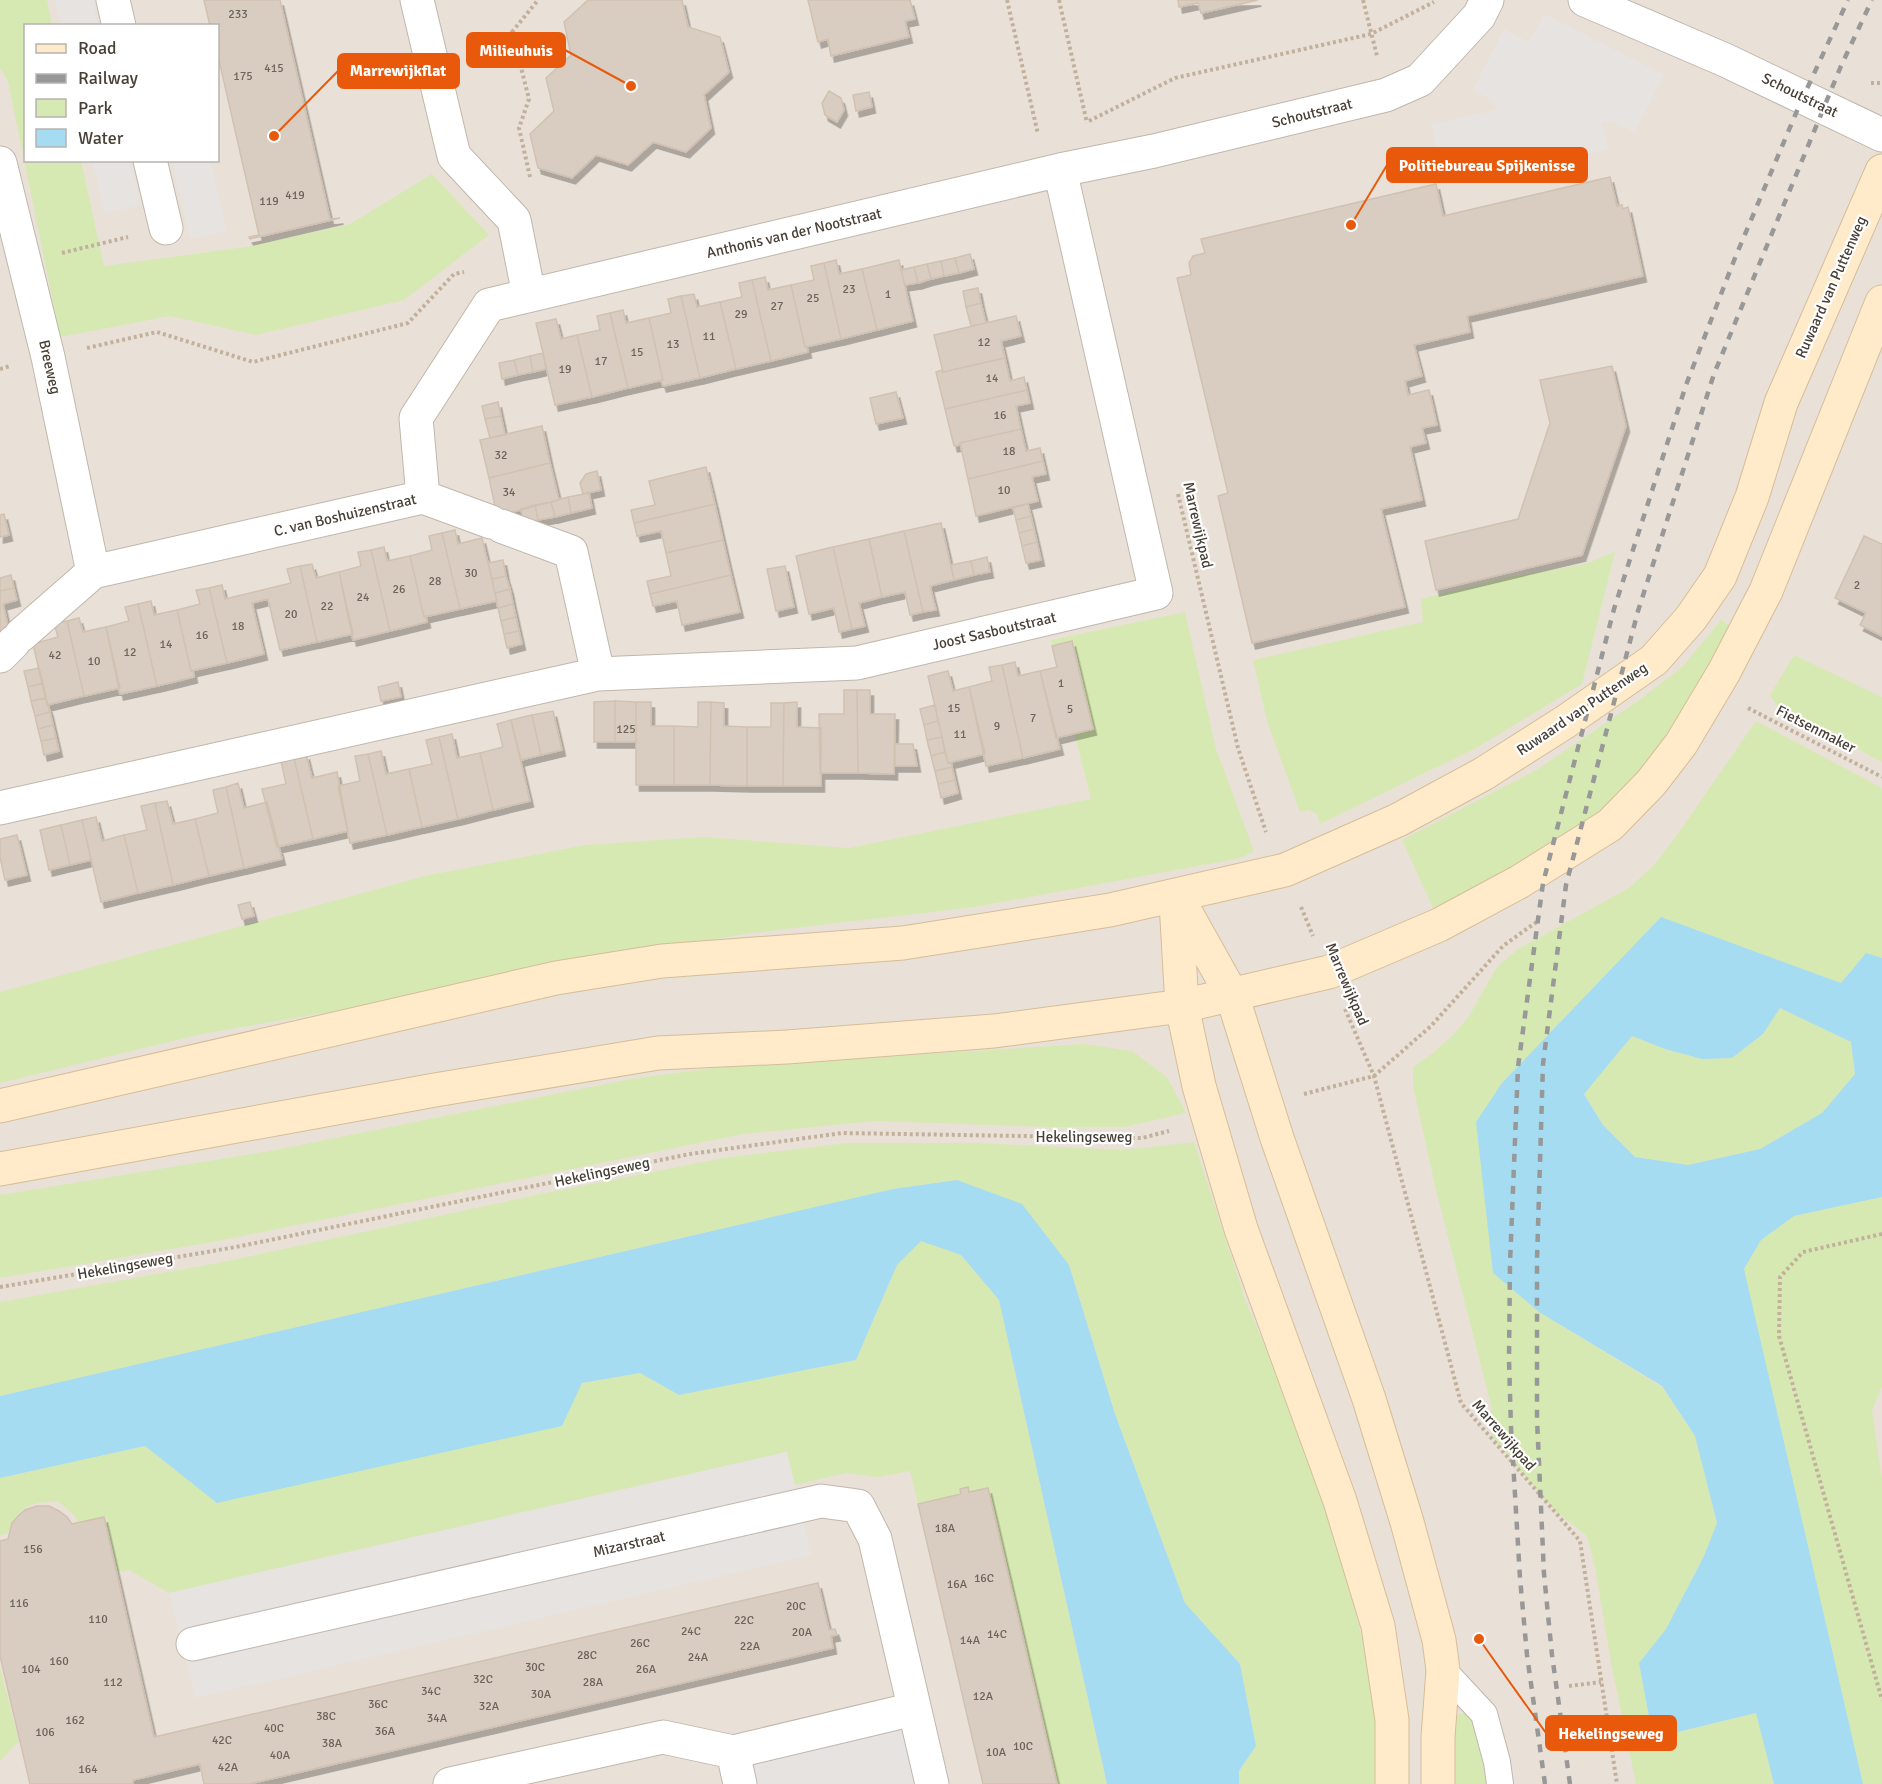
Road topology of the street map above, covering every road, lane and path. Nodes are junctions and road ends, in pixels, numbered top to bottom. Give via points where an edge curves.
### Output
1 (113, 0) edge
2 (417, 0) edge
3 (538, 0) edge
4 (1007, 0) edge
5 (1059, 0) edge
6 (1364, 0) edge
7 (1438, 0) edge
8 (1487, 0) edge
9 (1585, 0) edge
10 (119, 24) edge
11 (1371, 34) junction
12 (1386, 95) junction
13 (1087, 122) junction
14 (1882, 135) edge
15 (1039, 136) dead end
16 (150, 162) edge
17 (1100, 162) junction
18 (0, 163) edge
19 (1060, 170) junction
20 (1882, 171) edge
21 (532, 185) dead end
22 (166, 228) joint
23 (522, 261) junction
24 (25, 262) junction
25 (529, 296) junction
26 (1882, 302) edge
27 (489, 305) joint
28 (48, 357) junction
29 (1178, 493) dead end
30 (423, 497) junction
31 (93, 572) junction
32 (12, 645) edge
33 (598, 674) junction
34 (1739, 703) dead end
35 (1882, 777) edge
36 (0, 808) edge
37 (1285, 870) junction
38 (1176, 895) junction
39 (1329, 972) junction
40 (1232, 995) junction
41 (1182, 1006) junction
42 (0, 1106) edge
43 (1208, 1119) junction
44 (0, 1168) edge
45 (1882, 1234) edge
46 (0, 1287) edge
47 (193, 1644) dead end
48 (1443, 1670) junction
49 (1601, 1682) junction
50 (1569, 1686) dead end
51 (1882, 1700) edge
52 (914, 1709) junction
53 (733, 1752) junction
54 (450, 1784) edge
55 (740, 1784) edge
56 (932, 1784) edge
57 (1392, 1784) edge
58 (1438, 1784) edge
59 (1500, 1784) edge
60 (1617, 1784) edge

1 - 10 street
2 - 23 street via 454,156 514,220
3 - 21 path via 512,32 529,99 519,128
4 - 15 path
5 - 13 path
6 - 11 path
7 - 11 path
8 - 12 street, Schoutstraat via 1479,16 1420,80
9 - 14 street, Schoutstraat via 1725,60
11 - 12 path
11 - 13 path via 1174,78
12 - 17 street, Schoutstraat
13 - 17 path
16 - 22 street
17 - 19 street, Anthonis van der Nootstraat
18 - 24 street, Breeweg
19 - 25 street, Anthonis van der Nootstraat
19 - 33 street, Joost Sasboutstraat via 1156,593 857,663
20 - 37 street, Ruwaard van Puttenweg via 1781,403 1752,497 1720,576 1691,618 1654,660 1565,723 1483,774 1398,820
22 - 24 path
23 - 25 street
23 - 28 path via 454,274 408,323 253,362 157,332
24 - 28 street, Breeweg
25 - 27 street, Anthonis van der Nootstraat
26 - 39 street via 1766,591 1724,672 1651,783 1610,825 1519,882 1439,924
27 - 30 street, C. van Boshuizenstraat via 416,418
28 - 31 street, Breeweg
29 - 37 path, Marrewijkpad via 1238,748 1266,834
30 - 31 street, C. van Boshuizenstraat
30 - 33 street via 571,552
31 - 32 street
33 - 36 street
34 - 35 path, Fietsenmaker
37 - 38 street, Ruwaard van Puttenweg
37 - 39 path, Marrewijkpad
38 - 40 street
38 - 41 street
38 - 42 street via 1047,921 903,943 662,961 556,978
39 - 40 street
39 - 49 path, Marrewijkpad via 1374,1076 1461,1403 1580,1541
40 - 41 street
40 - 48 street via 1277,1138 1370,1399 1439,1640
41 - 43 street
41 - 44 street via 994,1031 658,1053
43 - 46 path, Hekelingseweg via 1142,1138 842,1133 690,1154 236,1247
43 - 57 street via 1241,1229 1340,1501 1378,1626 1392,1720
45 - 51 path via 1803,1252 1780,1277 1779,1336
47 - 52 street, Mizarstraat via 821,1501 858,1506 875,1539
48 - 58 street
48 - 59 lane via 1484,1714
49 - 50 path
49 - 60 path, Marrewijkpad
52 - 53 street
52 - 56 street, Mizarstraat
53 - 54 street via 663,1737
53 - 55 street

